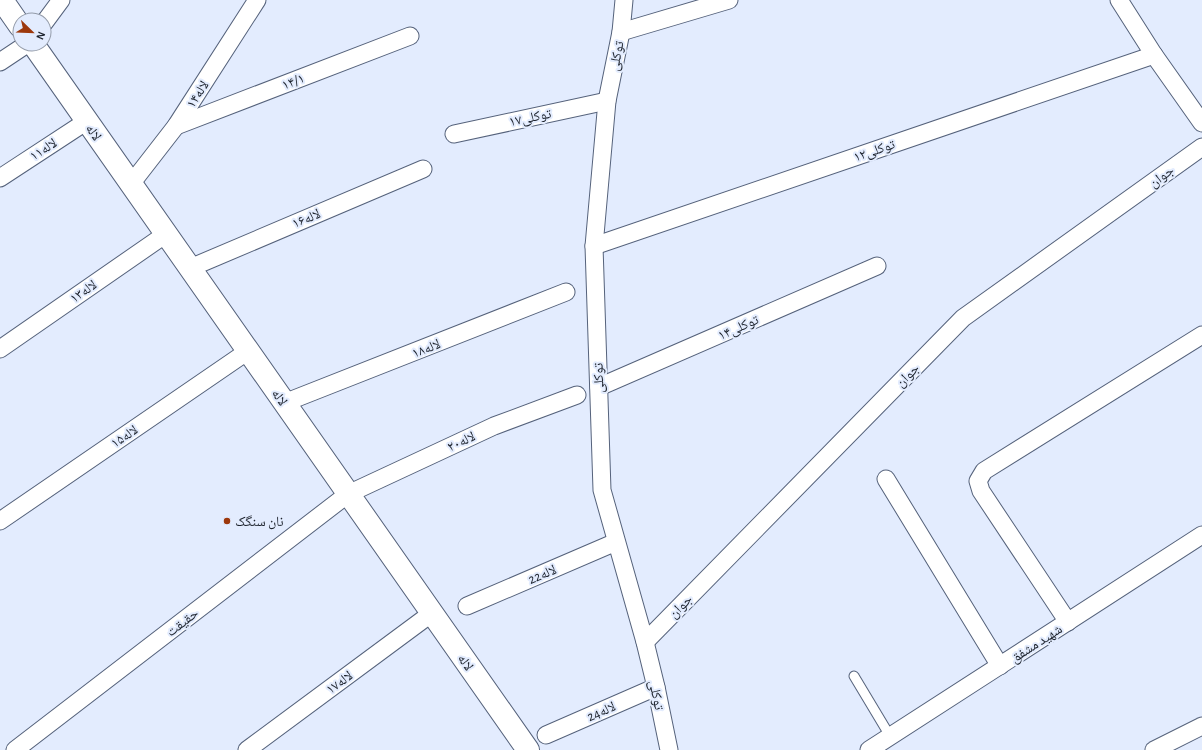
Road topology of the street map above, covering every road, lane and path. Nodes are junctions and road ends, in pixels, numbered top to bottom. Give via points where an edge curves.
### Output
1 (2, 0) edge
2 (61, 0) edge
3 (257, 0) edge
4 (624, 0) edge
5 (729, 0) edge
6 (1119, 0) edge
7 (52, 13) edge
8 (12, 14) edge
9 (621, 32) junction
10 (410, 36) dead end
11 (15, 52) edge
12 (39, 52) edge
13 (1154, 55) junction
14 (0, 62) edge
15 (607, 101) junction
16 (86, 121) junction
17 (1202, 123) edge
18 (176, 126) junction
19 (454, 134) dead end
20 (1202, 146) edge
21 (422, 169) dead end
22 (0, 178) edge
23 (131, 184) junction
24 (166, 234) junction
25 (594, 246) junction
26 (877, 266) dead end
27 (190, 268) junction
28 (566, 292) dead end
29 (1202, 335) edge
30 (0, 349) edge
31 (248, 351) junction
32 (599, 388) junction
33 (577, 395) dead end
34 (284, 403) junction
35 (886, 478) dead end
36 (348, 494) junction
37 (0, 521) edge
38 (1202, 535) edge
39 (616, 542) junction
40 (467, 606) dead end
41 (432, 613) junction
42 (1068, 622) junction
43 (645, 642) junction
44 (1000, 666) junction
45 (854, 676) dead end
46 (656, 687) junction
47 (1202, 726) edge
48 (546, 735) dead end
49 (890, 736) junction
50 (15, 750) edge
51 (247, 750) edge
52 (528, 750) edge
53 (669, 750) edge
54 (869, 750) edge
55 (1154, 750) edge

1 - 8 street
2 - 7 street
3 - 18 street, لاله۱۴
4 - 9 street, توکلی
5 - 9 street
6 - 13 street
9 - 15 street, توکلی
10 - 18 street, ۱۴/۱
11 - 14 street
12 - 16 street, لاله
13 - 17 street
13 - 25 street, توکلی۱۲
15 - 19 street, توکلی۱۷
15 - 25 street, توکلی
16 - 22 street, لاله۱۱
16 - 23 street, لاله
18 - 23 street, لاله۱۴
20 - 43 street, جوان via 963,318
21 - 27 street, لاله۱۶
23 - 24 street, لاله
24 - 27 street, لاله
24 - 30 street, لاله۱۳
25 - 32 street, توکلی
26 - 32 street, توکلی۱۴
27 - 31 street, لاله
28 - 34 street, لاله۱۸
29 - 42 street via 984,471 978,481 981,491
31 - 34 street, لاله
31 - 37 street, لاله۱۵
32 - 39 street, توکلی via 602,490
33 - 36 street, لاله۲۰ via 494,426
34 - 36 street, لاله
35 - 44 street
36 - 41 street, لاله
36 - 50 street, حقیقت
38 - 42 street, شهید مشفق
39 - 40 street, 22لاله
39 - 43 street, توکلی
41 - 51 street, لاله۱۷
41 - 52 street, لاله
42 - 44 street, شهید مشفق
43 - 46 street, توکلی
44 - 49 street, شهید مشفق
45 - 49 lane
46 - 48 street, 24لاله
46 - 53 street, توکلی
47 - 55 street
49 - 54 street, شهید مشفق

